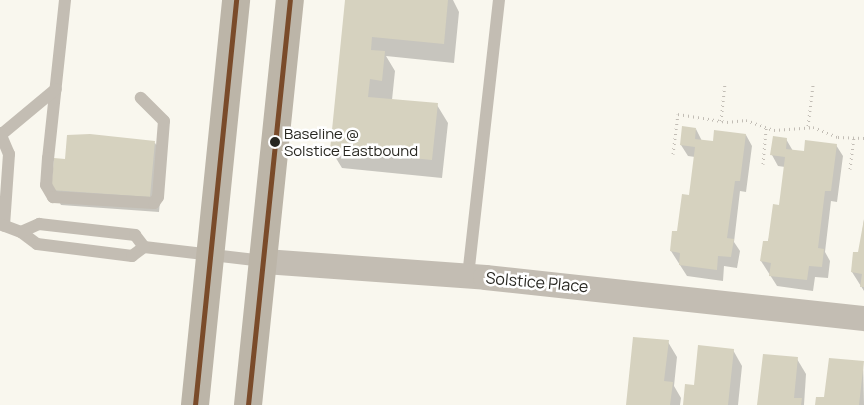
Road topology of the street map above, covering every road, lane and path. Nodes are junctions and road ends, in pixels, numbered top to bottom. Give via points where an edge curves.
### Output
1 (65, 0) edge
2 (236, 0) edge
3 (290, 0) edge
4 (499, 0) edge
5 (725, 84) dead end
6 (813, 85) dead end
7 (56, 89) junction
8 (141, 98) dead end
9 (721, 121) junction
10 (766, 126) junction
11 (808, 126) junction
12 (1, 134) edge
13 (854, 138) junction
14 (864, 138) edge
15 (673, 154) dead end
16 (763, 164) dead end
17 (850, 169) dead end
18 (2, 225) edge
19 (21, 232) junction
20 (144, 247) junction
21 (210, 254) junction
22 (264, 261) junction
23 (468, 276) junction
24 (864, 318) edge
25 (196, 405) edge
26 (248, 405) edge

1 - 7 lane
2 - 21 main road
3 - 22 main road
4 - 23 lane
5 - 9 path
6 - 11 path
7 - 8 lane via 46,185 53,197 64,199 154,203 158,197 164,121
7 - 12 lane
9 - 10 path via 746,120
9 - 15 path via 678,114
10 - 11 path via 774,130
10 - 16 path
11 - 13 path via 823,133
12 - 18 lane via 9,154
13 - 14 path
13 - 17 path
18 - 19 lane
19 - 20 lane via 37,244 132,256
19 - 20 lane via 39,224 135,235
20 - 21 lane, Solstice Place
21 - 22 lane, Solstice Place
21 - 25 main road
22 - 23 street, Solstice Place
22 - 26 main road
23 - 24 street, Solstice Place

